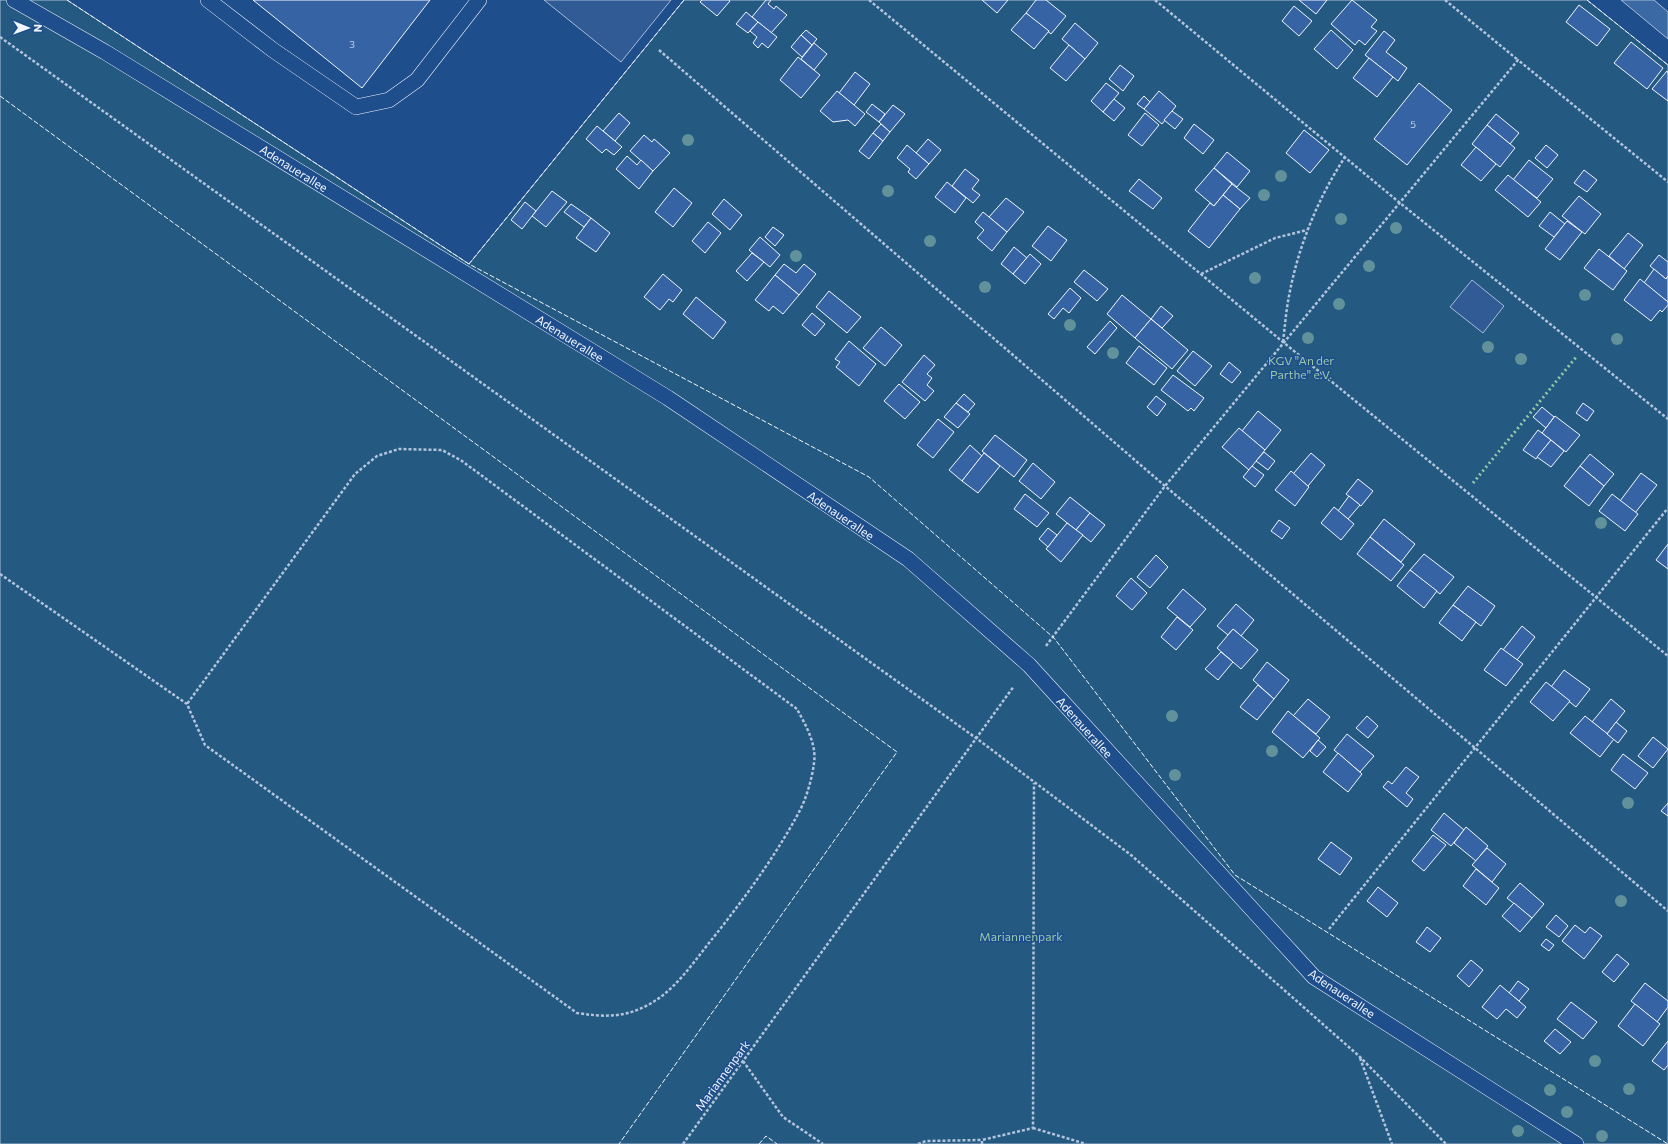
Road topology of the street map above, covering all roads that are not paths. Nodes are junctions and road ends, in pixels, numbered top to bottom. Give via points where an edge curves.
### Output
1 (14, 0) edge
2 (208, 0) edge
3 (479, 0) edge
4 (1576, 1144) edge

1 - 4 lane, Adenauerallee via 105,52 668,398 908,560 1029,665 1314,977
2 - 3 lane via 273,50 356,107 389,100 417,80

